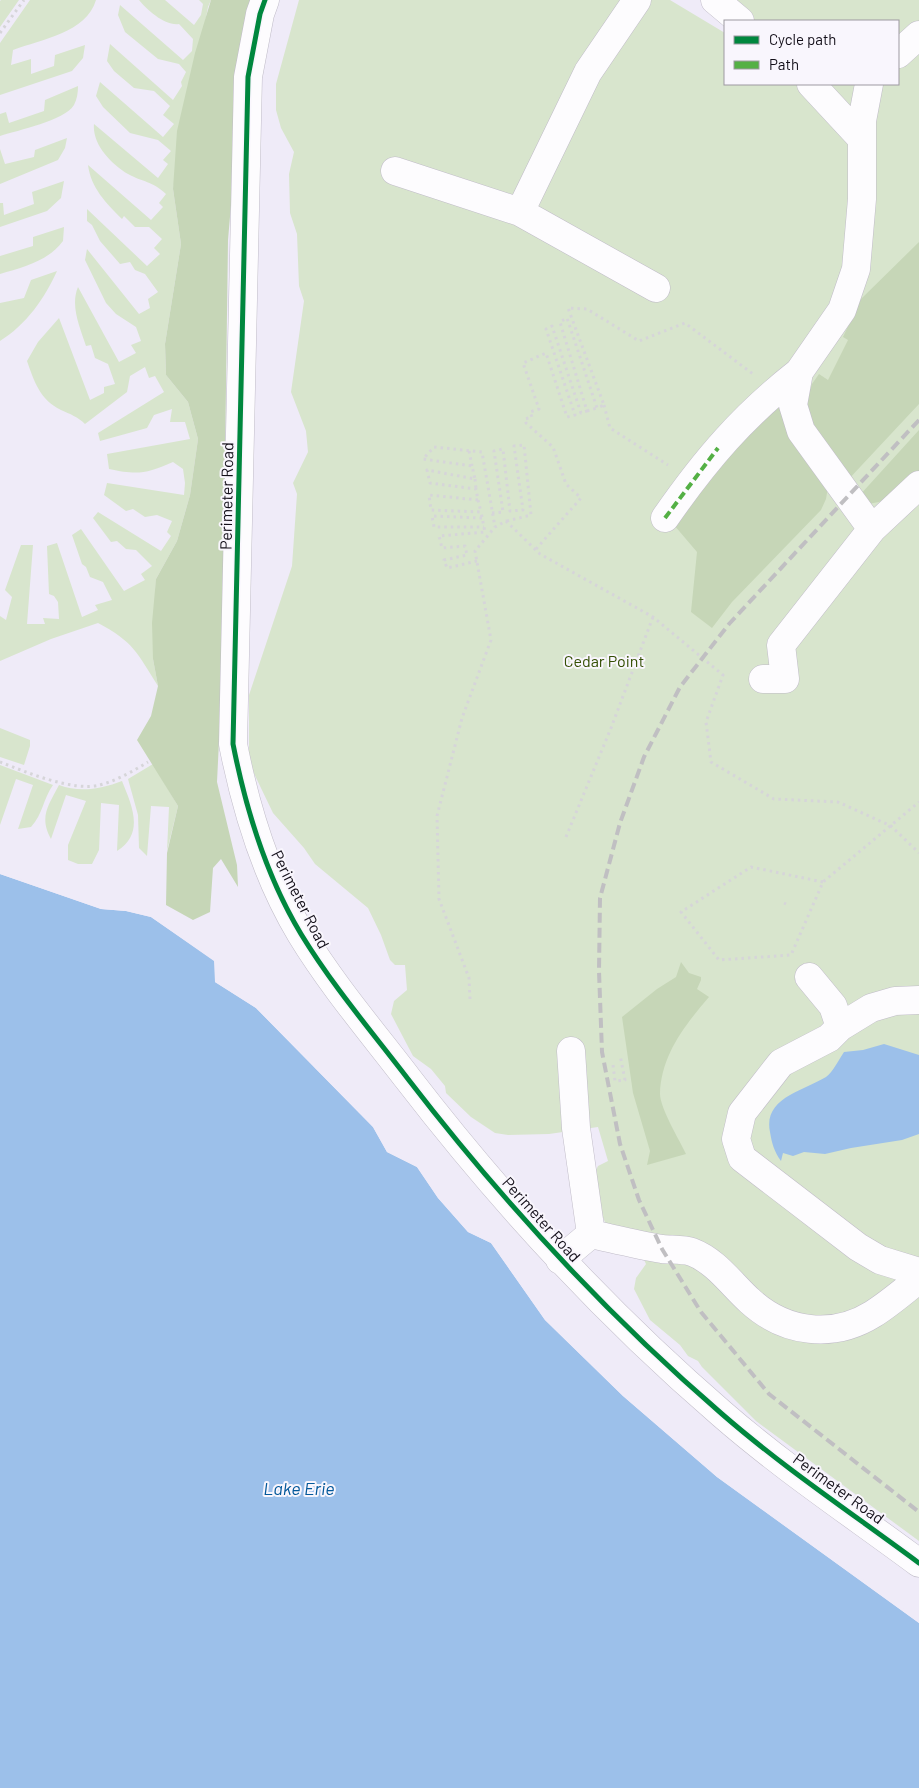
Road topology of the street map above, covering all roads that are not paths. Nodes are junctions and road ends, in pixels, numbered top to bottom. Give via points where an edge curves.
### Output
1 (265, 0) edge
2 (637, 0) edge
3 (715, 0) edge
4 (739, 20) edge
5 (919, 35) edge
6 (899, 53) edge
7 (812, 85) edge
8 (869, 85) edge
9 (862, 139) junction
10 (395, 171) dead end
11 (520, 212) junction
12 (656, 288) dead end
13 (799, 372) junction
14 (919, 485) edge
15 (665, 518) dead end
16 (872, 529) junction
17 (763, 679) dead end
18 (809, 977) dead end
19 (919, 1000) edge
20 (840, 1027) junction
21 (571, 1051) dead end
22 (591, 1234) junction
23 (560, 1260) junction
24 (919, 1272) edge
25 (919, 1279) edge
26 (919, 1563) edge

1 - 23 street, Perimeter Road via 248,77 232,744 241,788 266,864 300,932 327,973 454,1138
2 - 11 street via 588,72
3 - 4 street
5 - 6 street
7 - 9 street
8 - 9 street
9 - 13 street via 862,199 856,269 842,310
10 - 11 street
11 - 12 street
13 - 15 street via 762,400 688,484
13 - 16 street via 793,404 801,431
14 - 16 street
16 - 17 street via 781,645 785,680
18 - 20 street via 833,1006
19 - 20 street via 895,1000 871,1008
20 - 24 street via 829,1038 781,1063 742,1113 736,1138 742,1158 858,1247 880,1260
21 - 22 street via 576,1128
22 - 23 street
22 - 25 street via 692,1252 720,1270 750,1302 791,1327 813,1330 846,1326 873,1314
23 - 26 street, Perimeter Road via 724,1416

